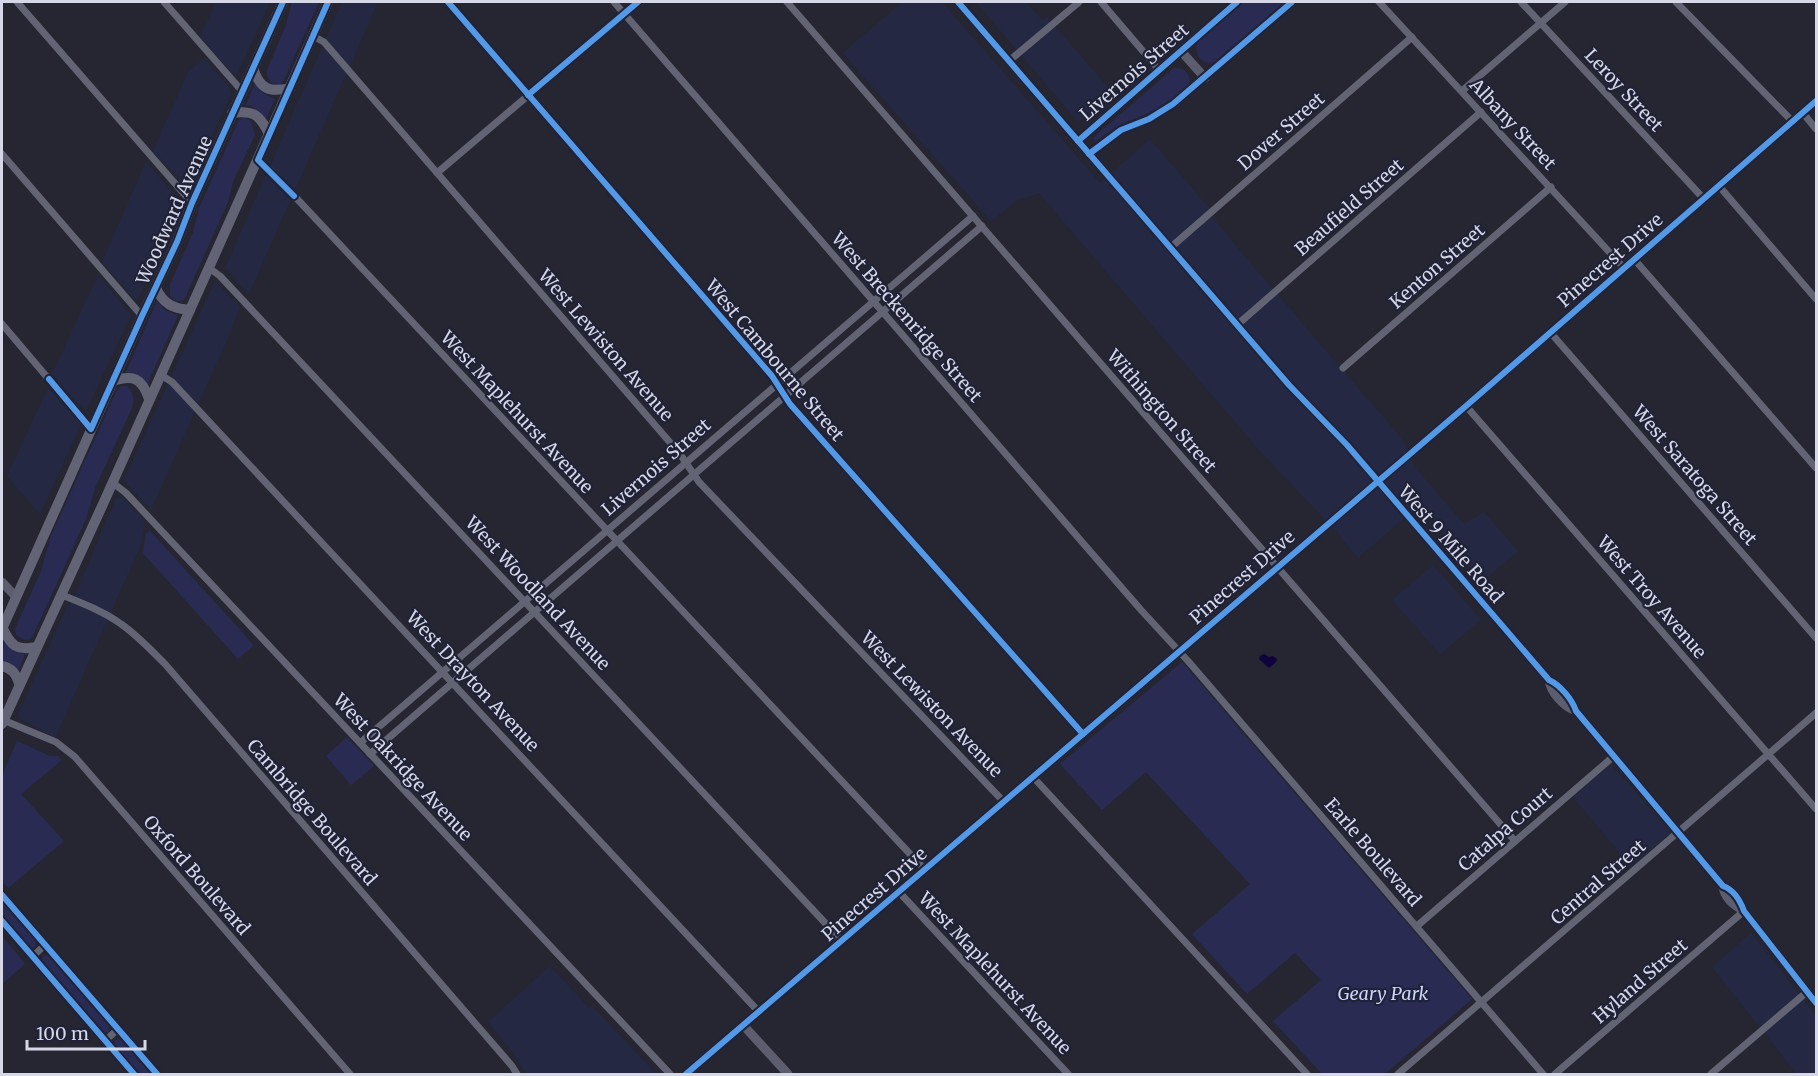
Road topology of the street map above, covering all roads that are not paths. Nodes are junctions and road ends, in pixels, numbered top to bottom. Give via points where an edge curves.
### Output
1 (17, 2) edge
2 (164, 2) edge
3 (283, 2) edge
4 (328, 2) edge
5 (448, 2) edge
6 (614, 2) edge
7 (638, 2) edge
8 (788, 2) edge
9 (958, 2) edge
10 (1079, 2) edge
11 (1101, 2) edge
12 (1236, 2) edge
13 (1292, 2) edge
14 (1379, 2) edge
15 (1521, 2) edge
16 (1565, 2) edge
17 (1676, 2) edge
18 (624, 13) junction
19 (1541, 23) junction
20 (313, 36) junction
21 (1412, 37) junction
22 (1181, 51) junction
23 (1010, 61) junction
24 (253, 68) junction
25 (1159, 70) junction
26 (1204, 78) junction
27 (290, 88) junction
28 (1462, 91) junction
29 (242, 92) junction
30 (528, 95) junction
31 (1816, 101) edge
32 (1481, 112) junction
33 (232, 113) junction
34 (1803, 113) junction
35 (1792, 122) junction
36 (1816, 129) edge
37 (269, 134) junction
38 (1078, 141) junction
39 (2, 154) edge
40 (1089, 154) junction
41 (258, 160) junction
42 (437, 173) junction
43 (1719, 186) junction
44 (1551, 187) junction
45 (1704, 199) junction
46 (192, 203) junction
47 (973, 216) junction
48 (982, 226) junction
49 (1170, 248) junction
50 (1634, 259) junction
51 (209, 268) junction
52 (1624, 268) junction
53 (156, 288) junction
54 (1816, 299) edge
55 (873, 301) junction
56 (190, 310) junction
57 (882, 311) junction
58 (142, 316) junction
59 (2, 324) edge
60 (1237, 325) junction
61 (1550, 332) junction
62 (1344, 368) dead end
63 (161, 375) junction
64 (113, 381) junction
65 (777, 384) junction
66 (784, 396) junction
67 (149, 399) junction
68 (1466, 406) junction
69 (91, 429) junction
70 (686, 462) junction
71 (1816, 468) edge
72 (693, 474) junction
73 (1377, 480) junction
74 (113, 483) junction
75 (608, 530) junction
76 (617, 540) junction
77 (1277, 566) junction
78 (2, 582) edge
79 (62, 595) junction
80 (16, 597) junction
81 (525, 601) junction
82 (534, 611) junction
83 (2, 628) edge
84 (1816, 638) edge
85 (38, 646) junction
86 (1178, 651) junction
87 (2, 666) edge
88 (442, 672) junction
89 (452, 682) junction
90 (20, 683) junction
91 (1816, 713) edge
92 (2, 722) edge
93 (1083, 734) junction
94 (360, 743) junction
95 (370, 754) junction
96 (1769, 755) junction
97 (1614, 756) junction
98 (1032, 777) junction
99 (1005, 802) junction
100 (1816, 809) edge
101 (1679, 832) junction
102 (1515, 841) junction
103 (925, 870) junction
104 (899, 892) junction
105 (2, 895) edge
106 (1744, 911) junction
107 (2, 921) edge
108 (1417, 926) junction
109 (842, 941) junction
110 (45, 945) junction
111 (32, 957) junction
112 (1808, 991) junction
113 (1482, 1002) junction
114 (1816, 1003) edge
115 (759, 1012) junction
116 (743, 1025) junction
117 (118, 1029) junction
118 (105, 1041) junction
119 (134, 1074) edge
120 (157, 1074) edge
121 (350, 1074) edge
122 (517, 1074) edge
123 (670, 1074) edge
124 (686, 1074) edge
125 (788, 1074) edge
126 (1068, 1074) edge
127 (1307, 1074) edge
128 (1398, 1074) edge
129 (1543, 1074) edge
130 (1555, 1074) edge
131 (1711, 1074) edge

1 - 46 street
2 - 29 street
3 - 24 main road, Woodward Avenue
4 - 20 main road
5 - 30 street, West Cambourne Street
6 - 18 street, West Breckenridge Street
7 - 18 street
8 - 47 street, Withington Street
9 - 23 street, West 9 Mile Road
10 - 23 street
11 - 25 street
12 - 22 street, Livernois Street
13 - 26 street, Livernois Street
14 - 21 street, Albany Street
15 - 19 street, Leroy Street
16 - 19 street
17 - 35 street
18 - 30 street
18 - 55 street, West Breckenridge Street
19 - 28 street
19 - 45 street, Leroy Street
20 - 27 main road
20 - 42 street, West Lewiston Avenue via 324,42
21 - 28 street, Albany Street
21 - 49 street, Dover Street
22 - 25 street, Livernois Street
22 - 26 street
23 - 38 street, West 9 Mile Road
24 - 27 main road via 266,88
24 - 29 main road, Woodward Avenue
25 - 38 street, Livernois Street
26 - 40 street, Livernois Street via 1160,114 1121,130
27 - 37 main road
28 - 32 street, Albany Street
29 - 33 main road, Woodward Avenue
30 - 42 street
30 - 65 street, West Cambourne Street
31 - 34 street, Pinecrest Drive
32 - 44 street, Albany Street
32 - 60 street, Beaufield Street
33 - 37 main road via 255,115 264,122
33 - 46 main road, Woodward Avenue
34 - 35 street, Pinecrest Drive
34 - 36 street
35 - 43 street, Pinecrest Drive
37 - 41 main road
38 - 40 street, West 9 Mile Road
39 - 58 street
40 - 49 street, West 9 Mile Road
41 - 51 main road
41 - 75 street, West Maplehurst Avenue
42 - 70 street, West Lewiston Avenue
43 - 45 street, Pinecrest Drive
43 - 54 street
44 - 52 street, Albany Street
44 - 62 street, Kenton Street
45 - 50 street, Pinecrest Drive
46 - 53 main road, Woodward Avenue
47 - 48 street, Withington Street
47 - 55 street, Livernois Street
48 - 57 street, Livernois Street
48 - 77 street, Withington Street
49 - 60 street, West 9 Mile Road
50 - 52 street, Pinecrest Drive
50 - 71 street
51 - 56 main road
51 - 81 street, West Woodland Avenue via 223,278
52 - 61 street, Pinecrest Drive
53 - 56 main road via 172,306
53 - 58 main road, Woodward Avenue
55 - 57 street, West Breckenridge Street
55 - 65 street, Livernois Street
56 - 63 main road
57 - 66 street, Livernois Street
57 - 86 street, West Breckenridge Street
58 - 64 main road, Woodward Avenue
59 - 69 street
60 - 73 street, West 9 Mile Road
61 - 68 street, Pinecrest Drive
61 - 84 street, West Saratoga Street
63 - 67 main road
63 - 88 street, West Drayton Avenue via 172,382
64 - 67 main road via 126,377 137,380
64 - 69 main road, Woodward Avenue
65 - 66 street, West Cambourne Street
65 - 70 street, Livernois Street
66 - 72 street, Livernois Street
66 - 93 street, West Cambourne Street
67 - 74 main road
68 - 73 street, Pinecrest Drive
68 - 96 street, West Troy Avenue
69 - 80 main road, Woodward Avenue
70 - 72 street, West Lewiston Avenue
70 - 75 street, Livernois Street
72 - 76 street, Livernois Street
72 - 99 street, West Lewiston Avenue
73 - 77 street, Pinecrest Drive
73 - 97 street, West 9 Mile Road via 1549,680 1556,683
74 - 79 main road
74 - 94 street, West Oakridge Avenue
75 - 76 street, West Maplehurst Avenue
75 - 81 street, Livernois Street
76 - 82 street, Livernois Street
76 - 103 street, West Maplehurst Avenue
77 - 86 street, Pinecrest Drive
77 - 102 street, Withington Street
78 - 80 street
79 - 85 main road
79 - 122 street, Cambridge Boulevard via 120,623 165,664
80 - 83 main road, Woodward Avenue
81 - 82 street, West Woodland Avenue
81 - 88 street, Livernois Street
82 - 89 street, Livernois Street
82 - 109 street, West Woodland Avenue
83 - 85 main road via 18,648
85 - 90 main road
86 - 93 street, Pinecrest Drive
86 - 108 street, Earle Boulevard
87 - 90 main road via 10,669
88 - 89 street, West Drayton Avenue
88 - 94 street, Livernois Street
89 - 95 street, Livernois Street
89 - 115 street, West Drayton Avenue
90 - 92 main road
91 - 96 street, Central Street
92 - 121 street, Oxford Boulevard via 56,742 75,757
93 - 98 street, Pinecrest Drive
94 - 95 street, West Oakridge Avenue
95 - 123 street, West Oakridge Avenue
96 - 100 street, West Troy Avenue
96 - 101 street, Central Street
97 - 101 street, West 9 Mile Road
97 - 102 street, Catalpa Court
98 - 99 street, Pinecrest Drive
98 - 127 street
99 - 103 street, Pinecrest Drive
101 - 106 street, West 9 Mile Road via 1734,905
101 - 113 street, Central Street
102 - 108 street, Catalpa Court
103 - 104 street, Pinecrest Drive
104 - 109 street, Pinecrest Drive
104 - 126 street, West Maplehurst Avenue
105 - 110 street
106 - 112 street, West 9 Mile Road
106 - 130 street, Hyland Street
107 - 111 street
108 - 113 street, Earle Boulevard
109 - 115 street, Pinecrest Drive
110 - 111 street
110 - 117 street
111 - 118 street
112 - 114 street, West 9 Mile Road
112 - 131 street
113 - 128 street, Central Street
113 - 129 street, Earle Boulevard
115 - 116 street, Pinecrest Drive
116 - 124 street, Pinecrest Drive
116 - 125 street
117 - 118 street
117 - 120 street
118 - 119 street

